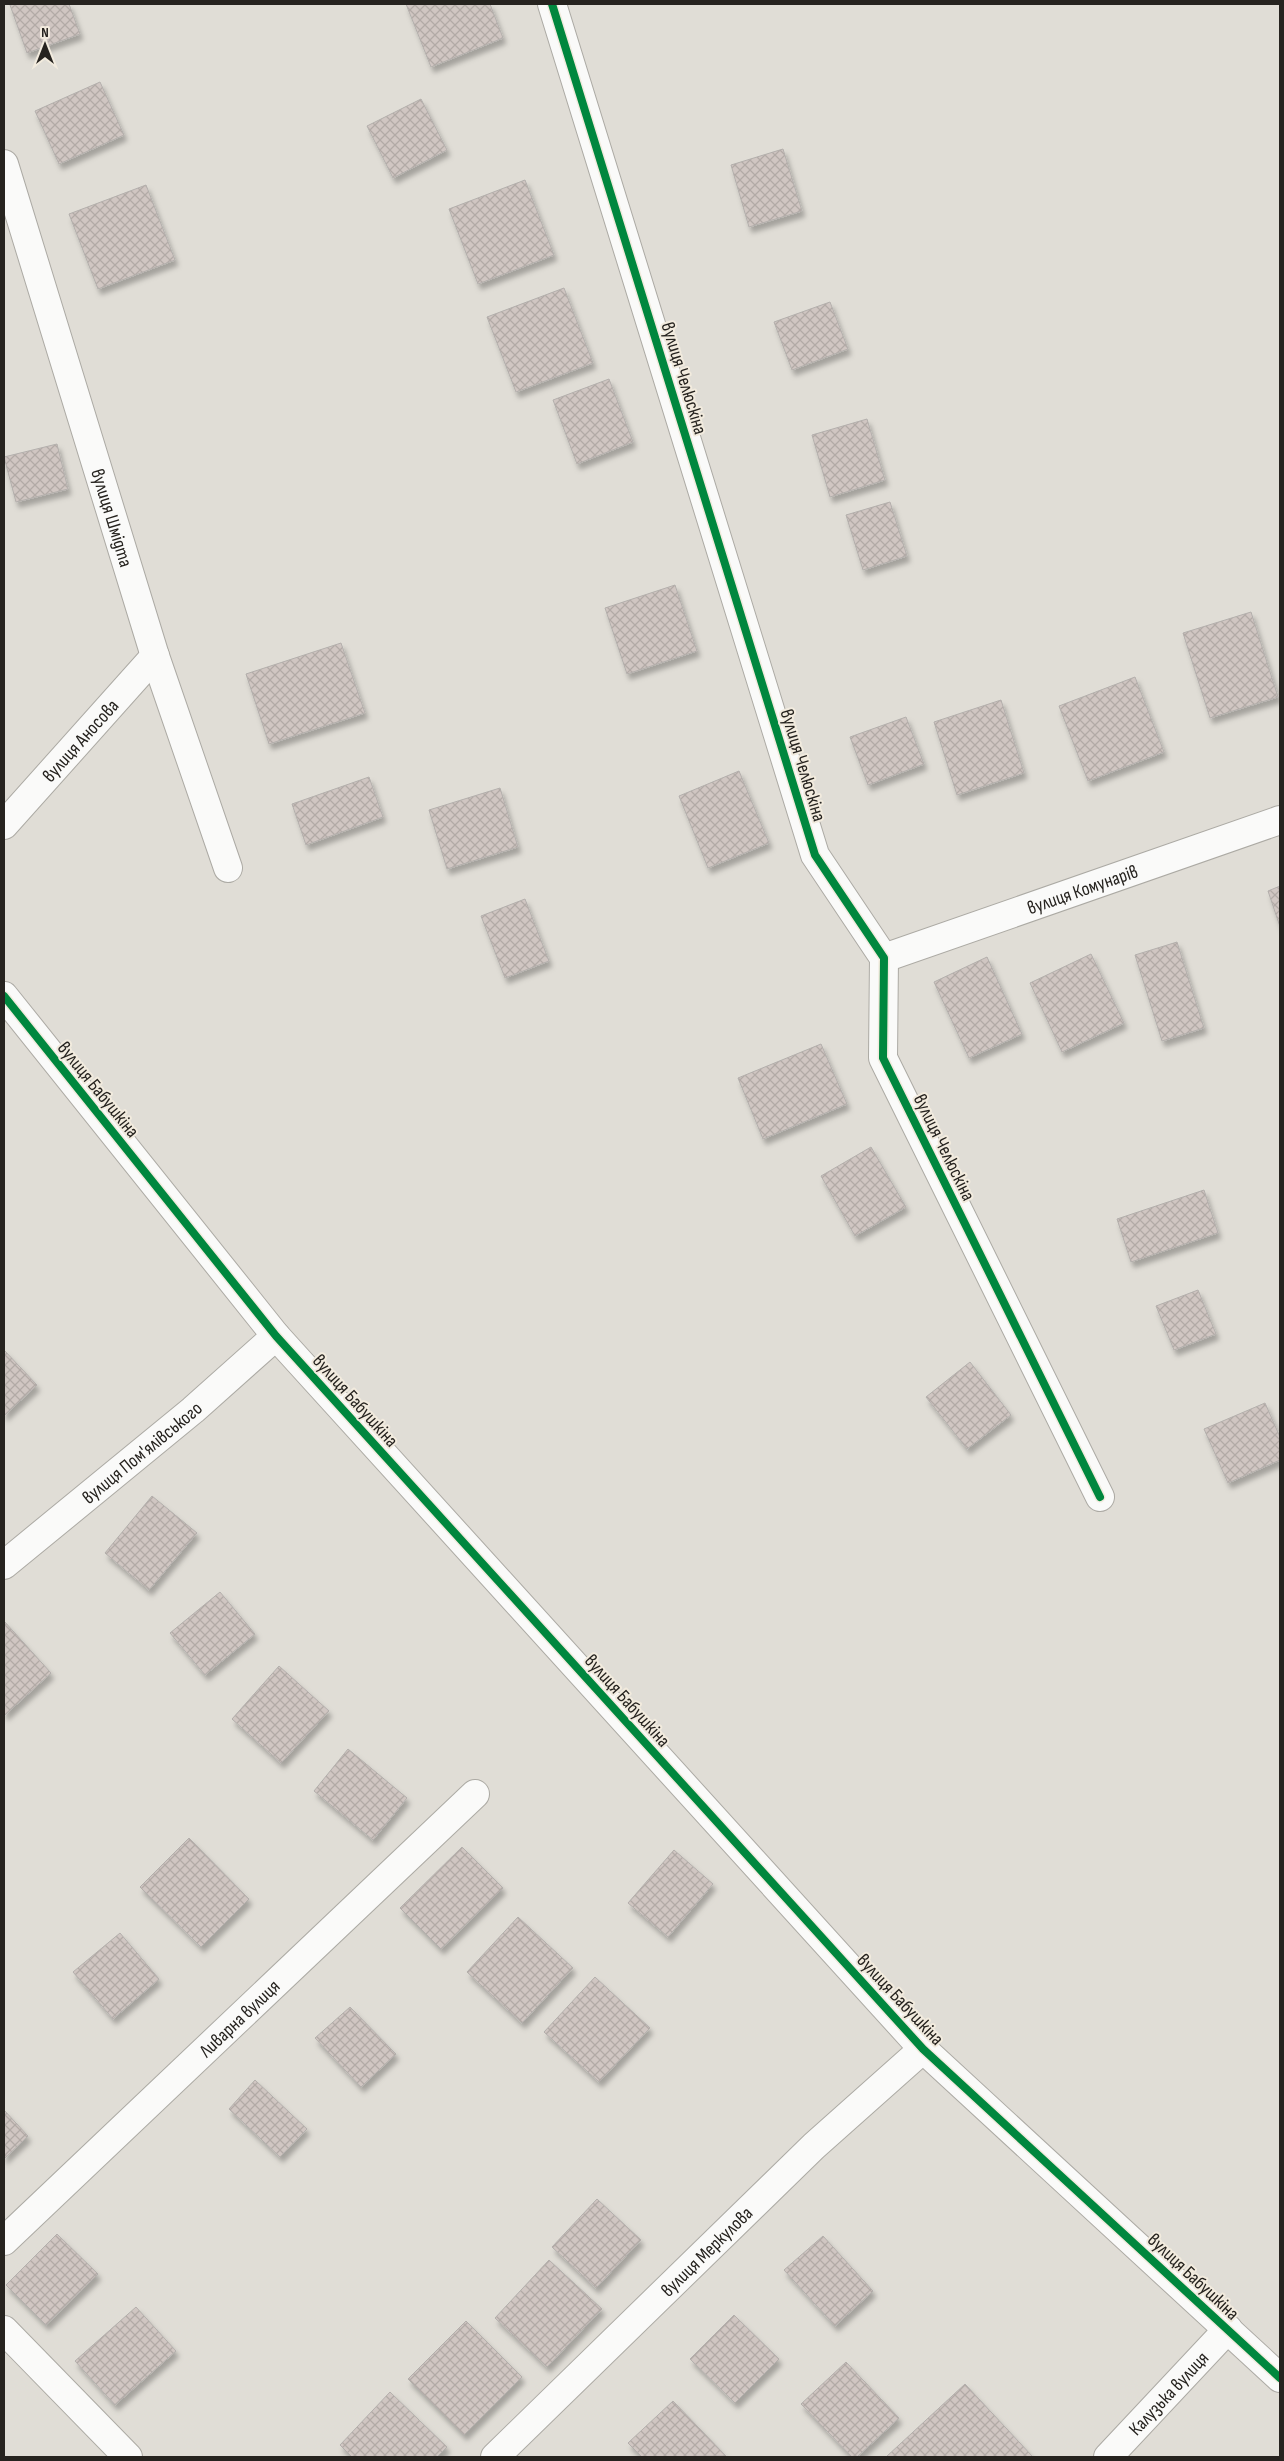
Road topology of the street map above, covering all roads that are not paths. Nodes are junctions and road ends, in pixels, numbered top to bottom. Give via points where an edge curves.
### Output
1 (552, 4) edge
2 (4, 164) edge
3 (155, 656) junction
4 (1280, 820) edge
5 (4, 825) edge
6 (228, 868) dead end
7 (884, 958) junction
8 (4, 996) edge
9 (276, 1336) junction
10 (1100, 1497) dead end
11 (4, 1565) edge
12 (474, 1794) dead end
13 (923, 2049) junction
14 (4, 2241) edge
15 (1228, 2329) junction
16 (4, 2330) edge
17 (1280, 2378) edge
18 (128, 2457) edge
19 (495, 2457) edge
20 (1108, 2457) edge

1 - 7 street, вулиця Челюскіна via 815,855
2 - 3 street, вулиця Шмідта
3 - 5 street, вулиця Аносова
3 - 6 street, вулиця Шмідта
4 - 7 street, вулиця Комунарів
7 - 10 street, вулиця Челюскіна via 883,1058
8 - 9 street, вулиця Бабушкіна
9 - 11 street, вулиця Пом'ялівського via 193,1410
9 - 13 street, вулиця Бабушкіна
12 - 14 street, Ливарна вулиця
13 - 15 street, вулиця Бабушкіна
13 - 19 street, вулиця Меркулова via 814,2146
15 - 17 street, вулиця Бабушкіна
15 - 20 street, Калузька вулиця
16 - 18 street

